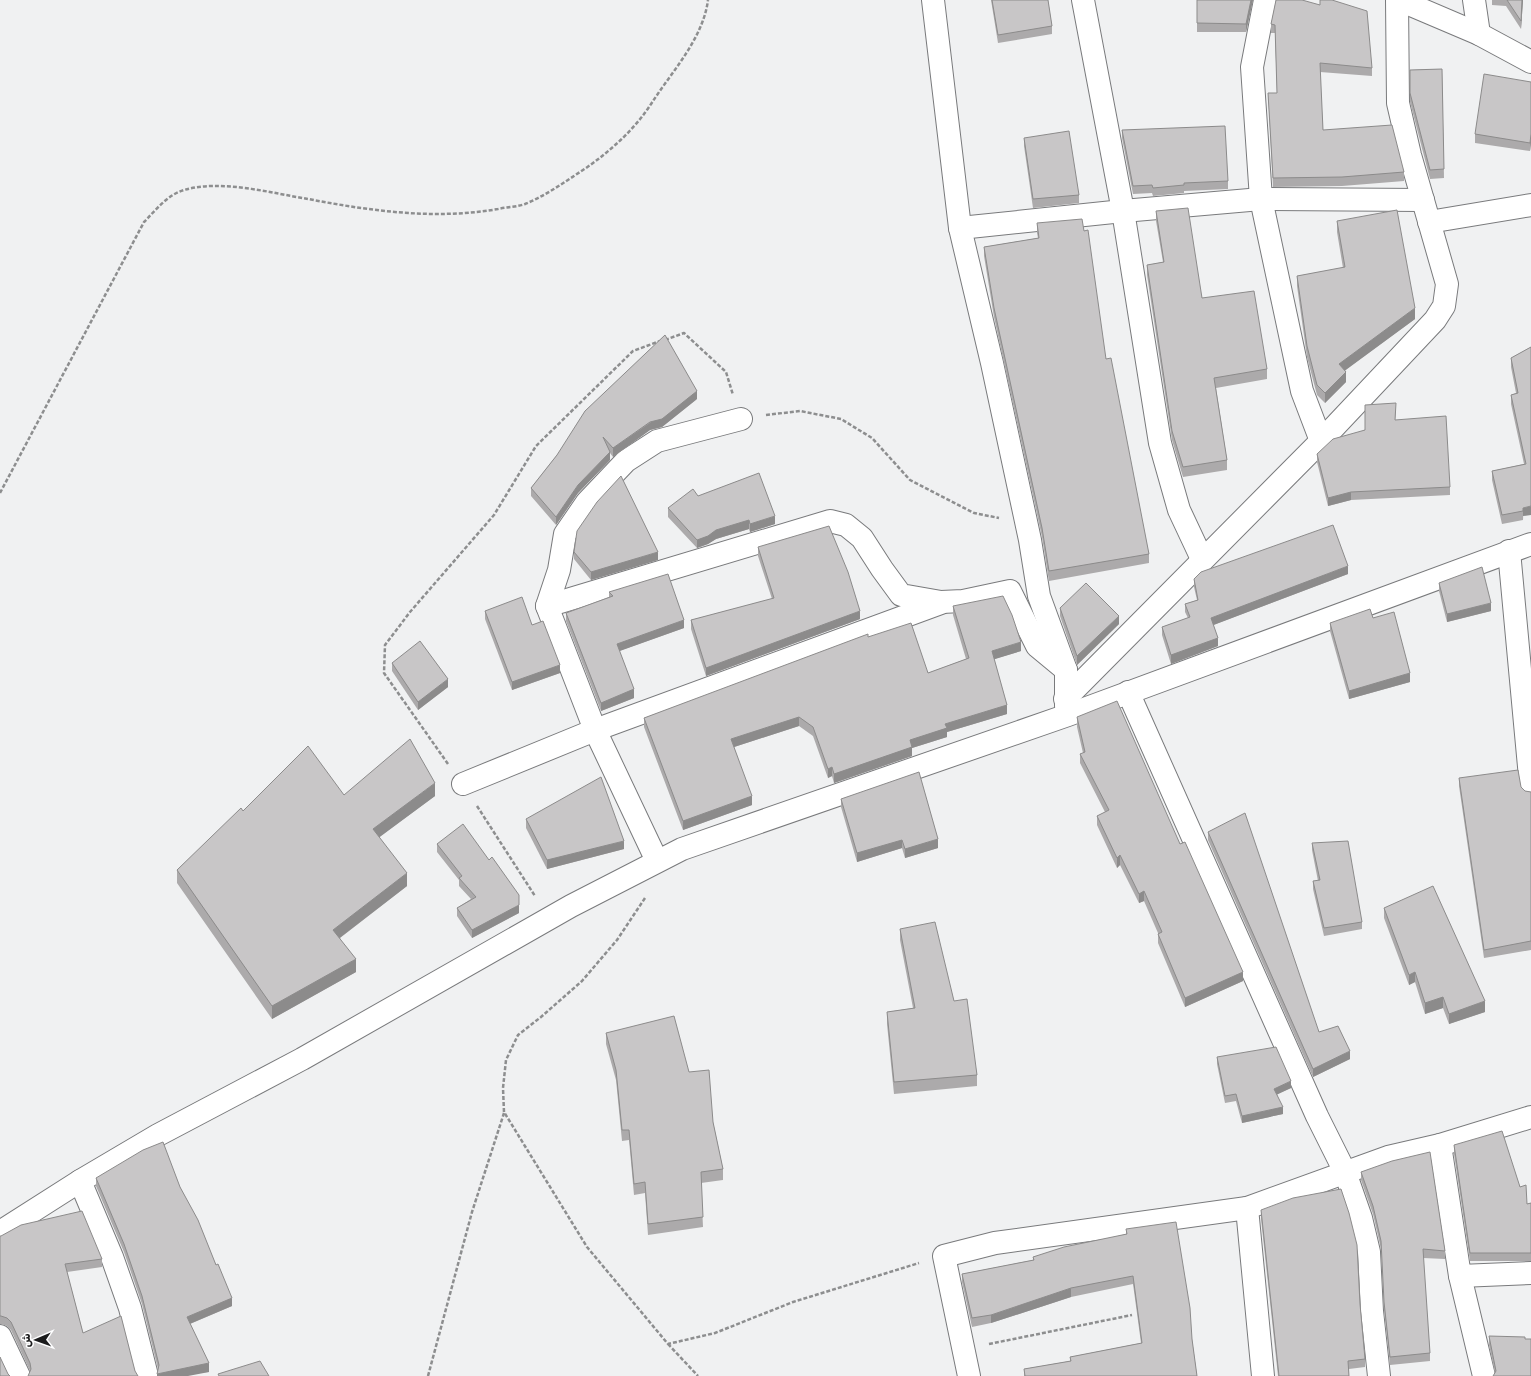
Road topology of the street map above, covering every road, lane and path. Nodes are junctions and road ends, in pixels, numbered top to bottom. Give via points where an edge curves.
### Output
1 (708, 0) edge
2 (933, 0) edge
3 (1082, 0) edge
4 (1265, 0) edge
5 (1398, 0) edge
6 (1474, 0) edge
7 (1479, 34) junction
8 (1531, 62) edge
9 (1261, 199) junction
10 (1423, 200) junction
11 (1531, 205) edge
12 (1123, 211) junction
13 (1429, 222) junction
14 (960, 228) junction
15 (741, 419) junction
16 (1321, 441) junction
17 (0, 494) edge
18 (1024, 512) junction
19 (1531, 544) edge
20 (1509, 551) junction
21 (1202, 559) junction
22 (941, 602) junction
23 (547, 606) junction
24 (1066, 670) junction
25 (1128, 692) junction
26 (1067, 707) junction
27 (594, 730) junction
28 (463, 784) junction
29 (1531, 788) edge
30 (656, 861) junction
31 (550, 918) junction
32 (504, 1112) junction
33 (1531, 1117) edge
34 (1440, 1144) junction
35 (1344, 1172) junction
36 (80, 1181) junction
37 (1247, 1208) junction
38 (0, 1232) edge
39 (944, 1256) junction
40 (1531, 1273) edge
41 (1460, 1276) junction
42 (1132, 1315) dead end
43 (0, 1336) edge
44 (668, 1344) junction
45 (964, 1350) junction
46 (19, 1376) edge
47 (147, 1376) edge
48 (428, 1376) edge
49 (698, 1376) edge
50 (969, 1376) edge
51 (1263, 1376) edge
52 (1379, 1376) edge
53 (1484, 1376) edge

1 - 17 path via 704,21 696,38 642,119 608,152 555,189 523,204 483,211 434,215 344,205 241,187 201,187 182,191 162,202 144,222
2 - 14 street
3 - 12 street
4 - 9 street via 1252,67
5 - 7 street
5 - 10 street via 1398,103
6 - 7 street
7 - 8 street
9 - 10 street
9 - 12 street
9 - 16 street via 1302,391
10 - 13 street
11 - 13 street
12 - 14 street
12 - 21 street via 1160,443 1179,510
13 - 16 street via 1447,284 1444,306 1435,320
14 - 18 street
15 - 18 path via 800,411 841,419 872,438 910,480 941,497 974,513 999,518
15 - 23 street via 657,440 626,462 587,502 565,534 559,570
15 - 28 path via 726,372 684,333 633,351 536,446 494,515 410,612 385,645 384,673
16 - 21 street
18 - 24 street via 1039,596
19 - 20 street
20 - 25 street
20 - 29 street
21 - 26 street
22 - 23 street via 901,595 862,538 846,525 830,521
22 - 24 street via 1010,592 1037,646
22 - 27 street
23 - 27 street
24 - 26 street
25 - 26 street
25 - 35 street
26 - 30 street via 682,849
27 - 28 street
27 - 30 street
28 - 31 path
30 - 31 street
30 - 32 path via 654,880 647,895 617,940 582,981 542,1017 518,1034 506,1060
31 - 36 street via 302,1059 158,1135
32 - 44 path via 587,1247
32 - 48 path via 472,1212
33 - 34 street
34 - 35 street via 1388,1156
34 - 41 street
35 - 37 street
35 - 52 street via 1361,1218 1369,1252
36 - 38 street
36 - 47 street via 130,1308
37 - 39 street via 995,1243
37 - 51 street
39 - 44 path via 793,1302 715,1333
39 - 45 street
40 - 41 street
41 - 53 street
42 - 45 path
43 - 46 street
44 - 49 path
45 - 50 street

